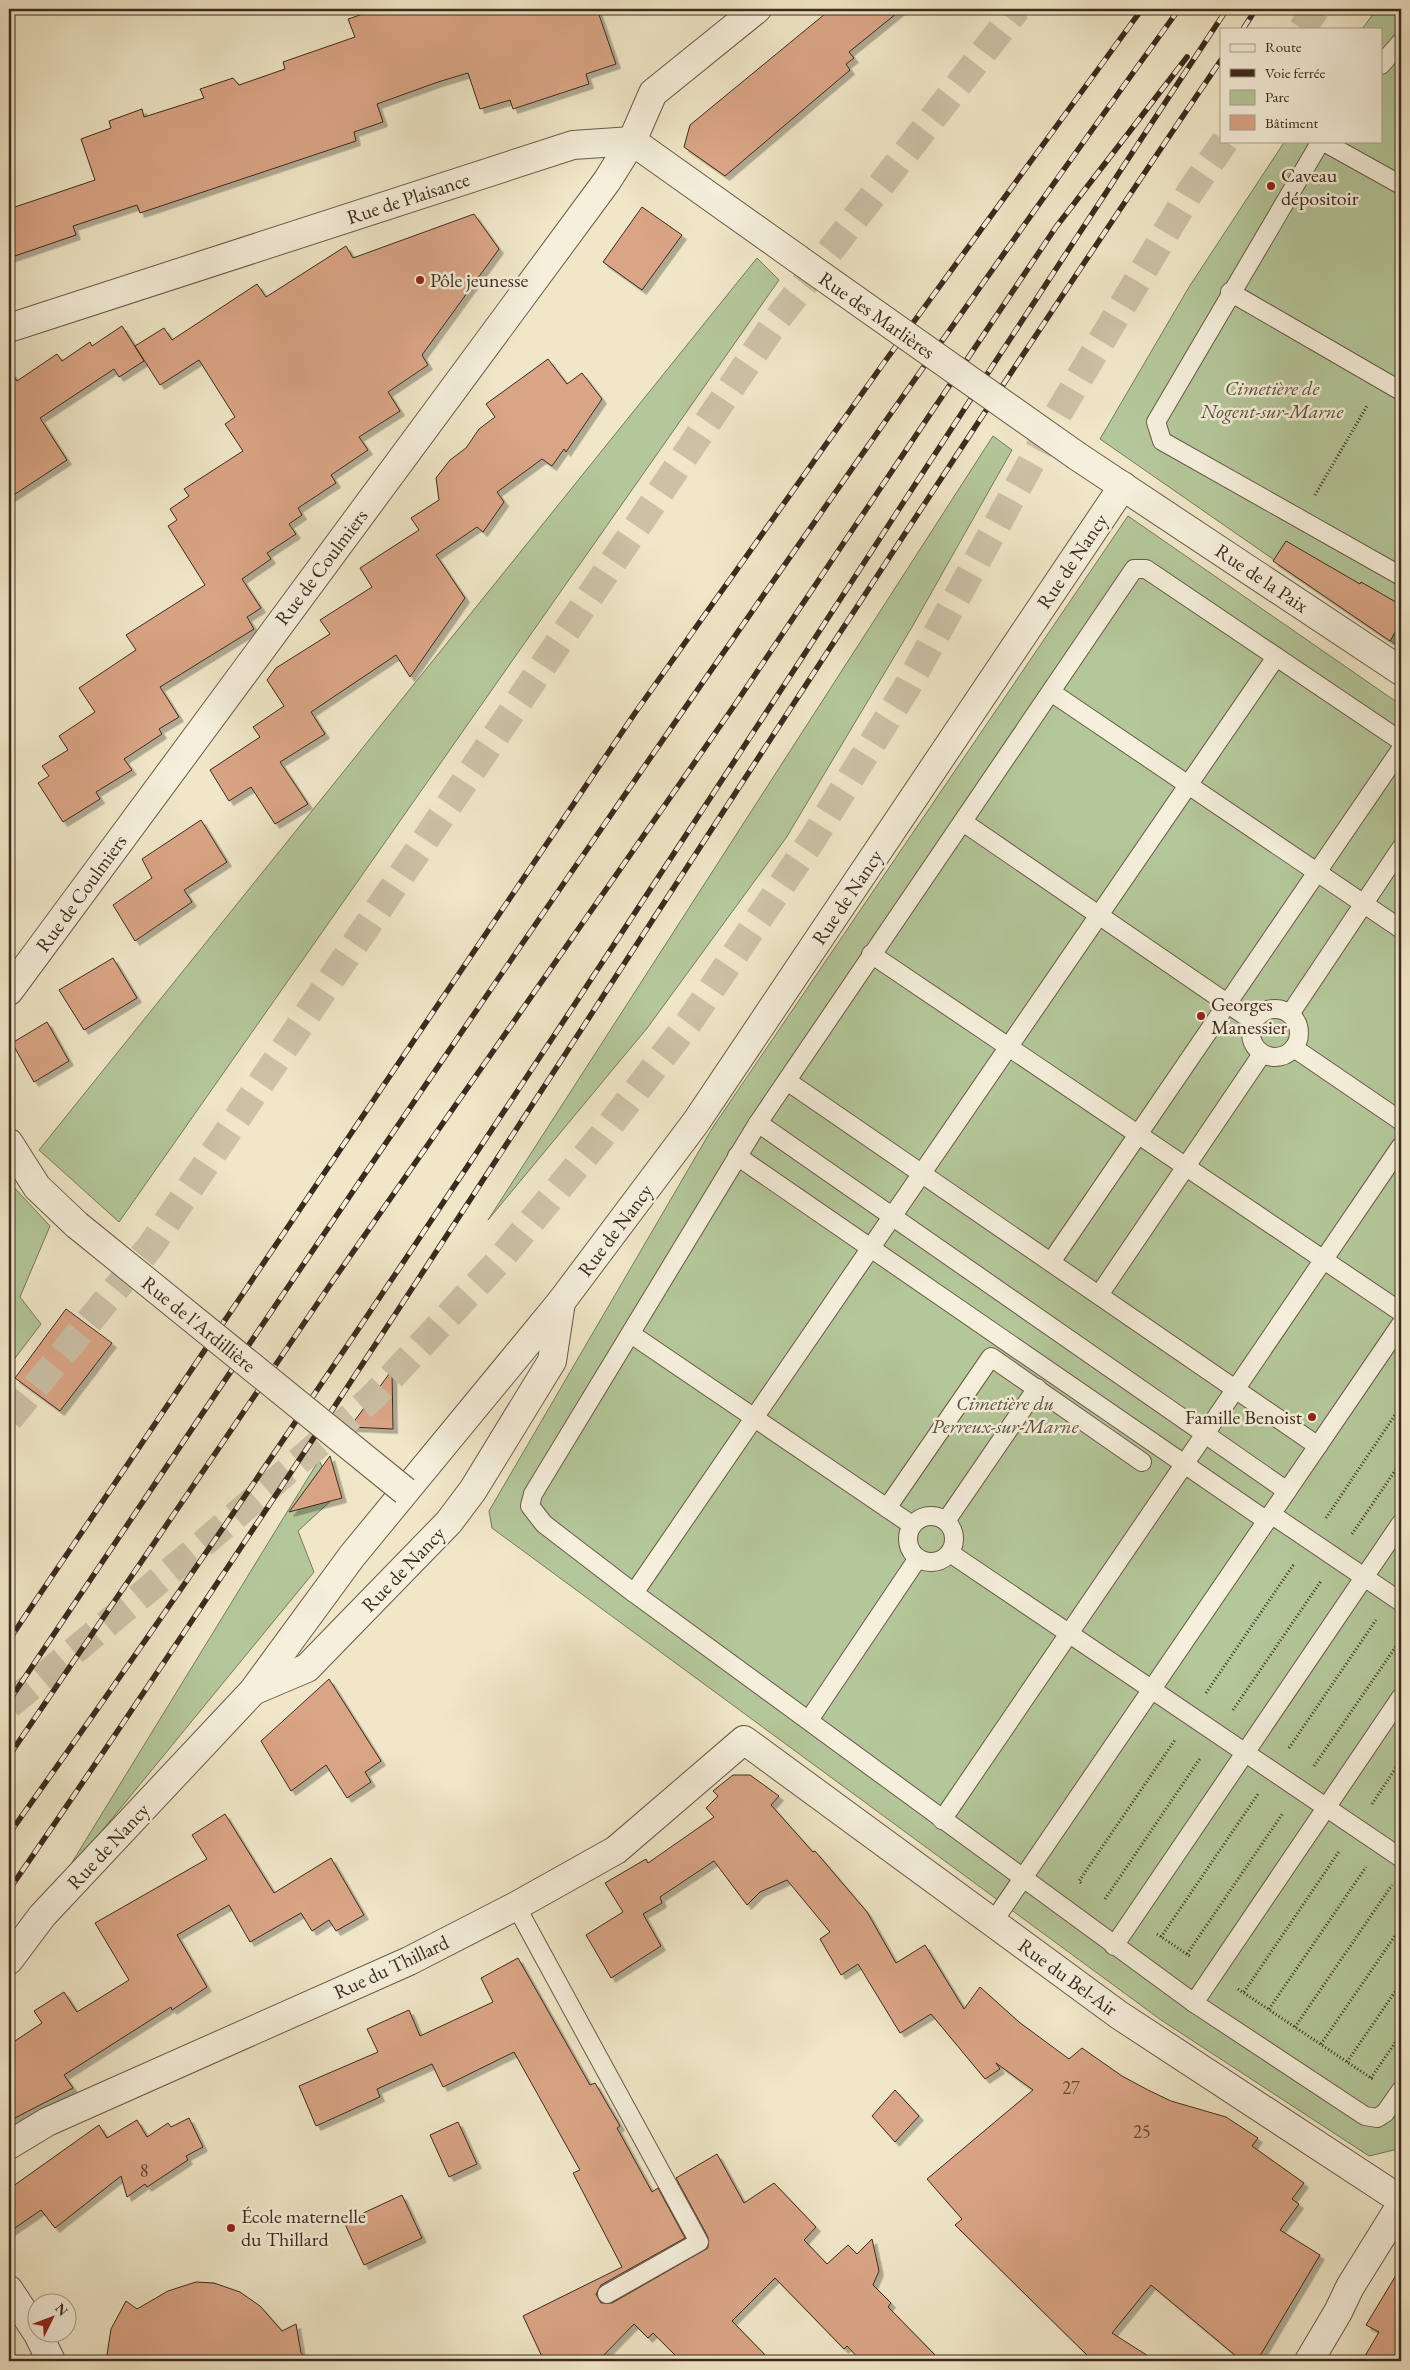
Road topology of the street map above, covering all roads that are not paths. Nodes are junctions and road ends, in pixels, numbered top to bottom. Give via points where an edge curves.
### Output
1 (757, 9) edge
2 (1401, 42) edge
3 (1382, 64) edge
4 (632, 142) junction
5 (1320, 142) edge
6 (1323, 142) edge
7 (1401, 185) edge
8 (1230, 292) junction
9 (9, 328) edge
10 (1401, 391) edge
11 (1123, 486) junction
12 (1401, 576) edge
13 (1276, 657) junction
14 (1401, 671) edge
15 (1051, 692) junction
16 (1401, 742) edge
17 (1401, 749) edge
18 (1187, 786) junction
19 (963, 822) junction
20 (1401, 848) edge
21 (1317, 872) junction
22 (1364, 904) junction
23 (1099, 915) junction
24 (1401, 929) edge
25 (871, 954) junction
26 (9, 991) edge
27 (1227, 1003) junction
28 (1290, 1014) junction
29 (1253, 1021) junction
30 (1008, 1047) junction
31 (1294, 1048) junction
32 (1262, 1054) junction
33 (787, 1081) junction
34 (1401, 1121) edge
35 (758, 1123) junction
36 (1138, 1135) junction
37 (9, 1143) edge
38 (1401, 1146) edge
39 (737, 1156) junction
40 (1186, 1167) junction
41 (922, 1174) junction
42 (892, 1216) junction
43 (870, 1248) junction
44 (1323, 1261) junction
45 (1051, 1262) junction
46 (1099, 1295) junction
47 (561, 1302) junction
48 (1401, 1312) edge
49 (1401, 1324) edge
50 (631, 1334) junction
51 (1037, 1388) junction
52 (1236, 1389) junction
53 (755, 1417) junction
54 (1205, 1434) junction
55 (1318, 1446) junction
56 (1142, 1462) dead end
57 (1184, 1465) junction
58 (405, 1491) junction
59 (1287, 1491) junction
60 (887, 1508) junction
61 (1269, 1518) junction
62 (946, 1521) junction
63 (1401, 1523) edge
64 (912, 1525) junction
65 (950, 1553) junction
66 (918, 1558) junction
67 (1364, 1577) junction
68 (634, 1593) junction
69 (1401, 1602) edge
70 (1069, 1634) junction
71 (1152, 1690) junction
72 (253, 1691) junction
73 (1401, 1697) edge
74 (809, 1720) junction
75 (744, 1740) joint
76 (1246, 1753) junction
77 (1327, 1807) junction
78 (942, 1820) junction
79 (1401, 1858) edge
80 (1024, 1878) junction
81 (516, 1906) junction
82 (993, 1922) junction
83 (1114, 1946) junction
84 (9, 1960) edge
85 (1194, 2003) junction
86 (1401, 2090) edge
87 (9, 2145) edge
88 (1401, 2200) edge
89 (1401, 2205) edge
90 (9, 2290) edge
91 (607, 2294) dead end
92 (51, 2361) edge
93 (1308, 2361) edge

1 - 4 street via 653,93
2 - 3 lane
4 - 9 street, Rue de Plaisance via 573,145
4 - 11 street, Rue des Marlières, bridge
4 - 26 street, Rue de Coulmiers via 601,189
5 - 8 lane
6 - 7 lane
8 - 10 lane
8 - 12 lane via 1156,422 1162,441
11 - 14 street, Rue de la Paix
11 - 47 street, Rue de Nancy via 696,1122
13 - 15 lane via 1146,569 1134,569
13 - 16 lane
13 - 18 lane
15 - 18 lane
15 - 19 lane
17 - 21 lane
18 - 21 lane
18 - 23 lane
19 - 23 lane
19 - 25 lane
20 - 22 lane
21 - 22 lane
21 - 27 lane
22 - 24 lane
22 - 28 lane
23 - 27 lane
23 - 30 lane
25 - 30 lane
25 - 33 lane
27 - 29 lane
27 - 36 lane
28 - 29 lane via 1274,1008 1259,1014
28 - 31 lane via 1296,1019 1300,1034
29 - 32 lane via 1250,1033 1253,1045
30 - 36 lane
30 - 41 lane
31 - 32 lane via 1285,1056 1273,1058
31 - 34 lane
32 - 40 lane
33 - 35 lane
33 - 41 lane
35 - 39 lane
35 - 42 lane
36 - 40 lane
36 - 45 lane
37 - 58 street, Rue de l'Ardillière, bridge via 37,1187 77,1225
38 - 44 lane
39 - 43 lane
39 - 50 lane
40 - 44 lane
40 - 46 lane
41 - 42 lane
41 - 45 lane
42 - 43 lane
42 - 54 lane
43 - 53 lane
43 - 57 lane
44 - 48 lane
44 - 52 lane
45 - 46 lane
46 - 52 lane
47 - 58 street, Rue de Nancy
47 - 72 street, Rue de Nancy via 552,1361 473,1490 449,1522 307,1668
49 - 55 lane
50 - 53 lane
50 - 68 lane via 533,1494 530,1506 544,1524
51 - 56 lane
51 - 60 lane via 991,1357
51 - 62 lane
52 - 54 lane
52 - 55 lane
53 - 60 lane
53 - 68 lane
54 - 57 lane
54 - 59 lane
55 - 59 lane
57 - 61 lane
57 - 70 lane
58 - 72 street, Rue de Nancy via 352,1556
59 - 61 lane
60 - 64 lane
61 - 67 lane
61 - 71 lane
62 - 64 lane via 928,1516
62 - 65 lane via 954,1536
63 - 67 lane
64 - 66 lane via 908,1539
65 - 66 lane via 935,1562
65 - 70 lane
66 - 74 lane
67 - 69 lane
67 - 76 lane
68 - 74 lane
70 - 71 lane
70 - 78 lane
71 - 76 lane
71 - 80 lane
72 - 84 street, Rue de Nancy via 42,1916
73 - 77 lane
74 - 78 lane
75 - 81 street, Rue du Thillard via 616,1850
75 - 82 street, Rue du Bel-Air
76 - 77 lane
76 - 83 lane
77 - 79 lane
77 - 85 lane
78 - 80 lane
80 - 82 lane
80 - 83 lane
81 - 87 street, Rue du Thillard via 409,1961 48,2122
81 - 91 lane via 699,2242
82 - 88 street, Rue du Bel-Air via 1119,2015
83 - 85 lane
85 - 86 lane via 1365,2116 1377,2118 1385,2113
89 - 93 street
90 - 92 street via 38,2334

